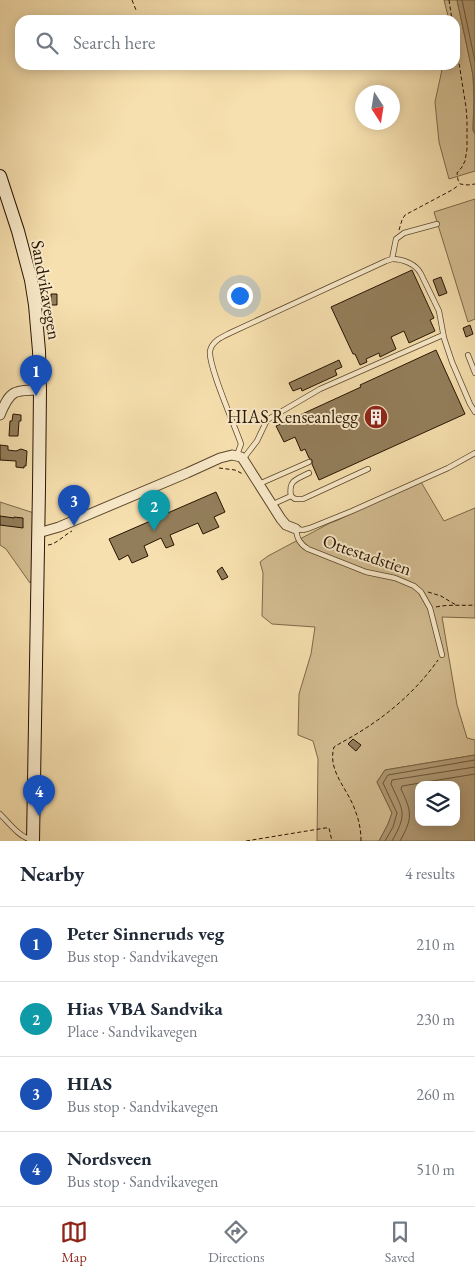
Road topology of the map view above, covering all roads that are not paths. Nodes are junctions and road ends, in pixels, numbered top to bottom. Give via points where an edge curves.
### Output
1 (0, 176) edge
2 (437, 224) dead end
3 (392, 259) junction
4 (443, 335) junction
5 (468, 355) dead end
6 (475, 372) edge
7 (40, 390) junction
8 (475, 412) edge
9 (0, 416) edge
10 (475, 453) edge
11 (240, 457) junction
12 (309, 462) dead end
13 (368, 469) dead end
14 (309, 473) dead end
15 (259, 484) junction
16 (291, 496) junction
17 (271, 505) junction
18 (296, 529) junction
19 (38, 533) junction
20 (442, 655) road end
21 (0, 814) edge
22 (33, 840) edge

1 - 7 main road, Sandvikavegen via 31,280
2 - 3 lane via 404,233 396,239
3 - 4 lane via 406,261 419,270 439,311
3 - 11 lane via 214,343 210,350 211,360 241,444
4 - 8 lane via 461,385
4 - 11 lane via 320,389 275,414 267,420 257,441
5 - 6 lane
7 - 9 street via 22,390 12,394
7 - 19 main road, Sandvikavegen
10 - 18 lane via 352,511 310,528
11 - 15 street
11 - 19 street via 220,458
12 - 15 lane
13 - 16 lane via 303,499
14 - 16 lane via 293,481
15 - 17 street
16 - 17 lane
17 - 18 street via 283,523
18 - 20 lane, Ottestadstien via 298,541 308,549 366,572 403,580 418,589 430,608
19 - 22 main road, Sandvikavegen
21 - 22 lane via 22,835

